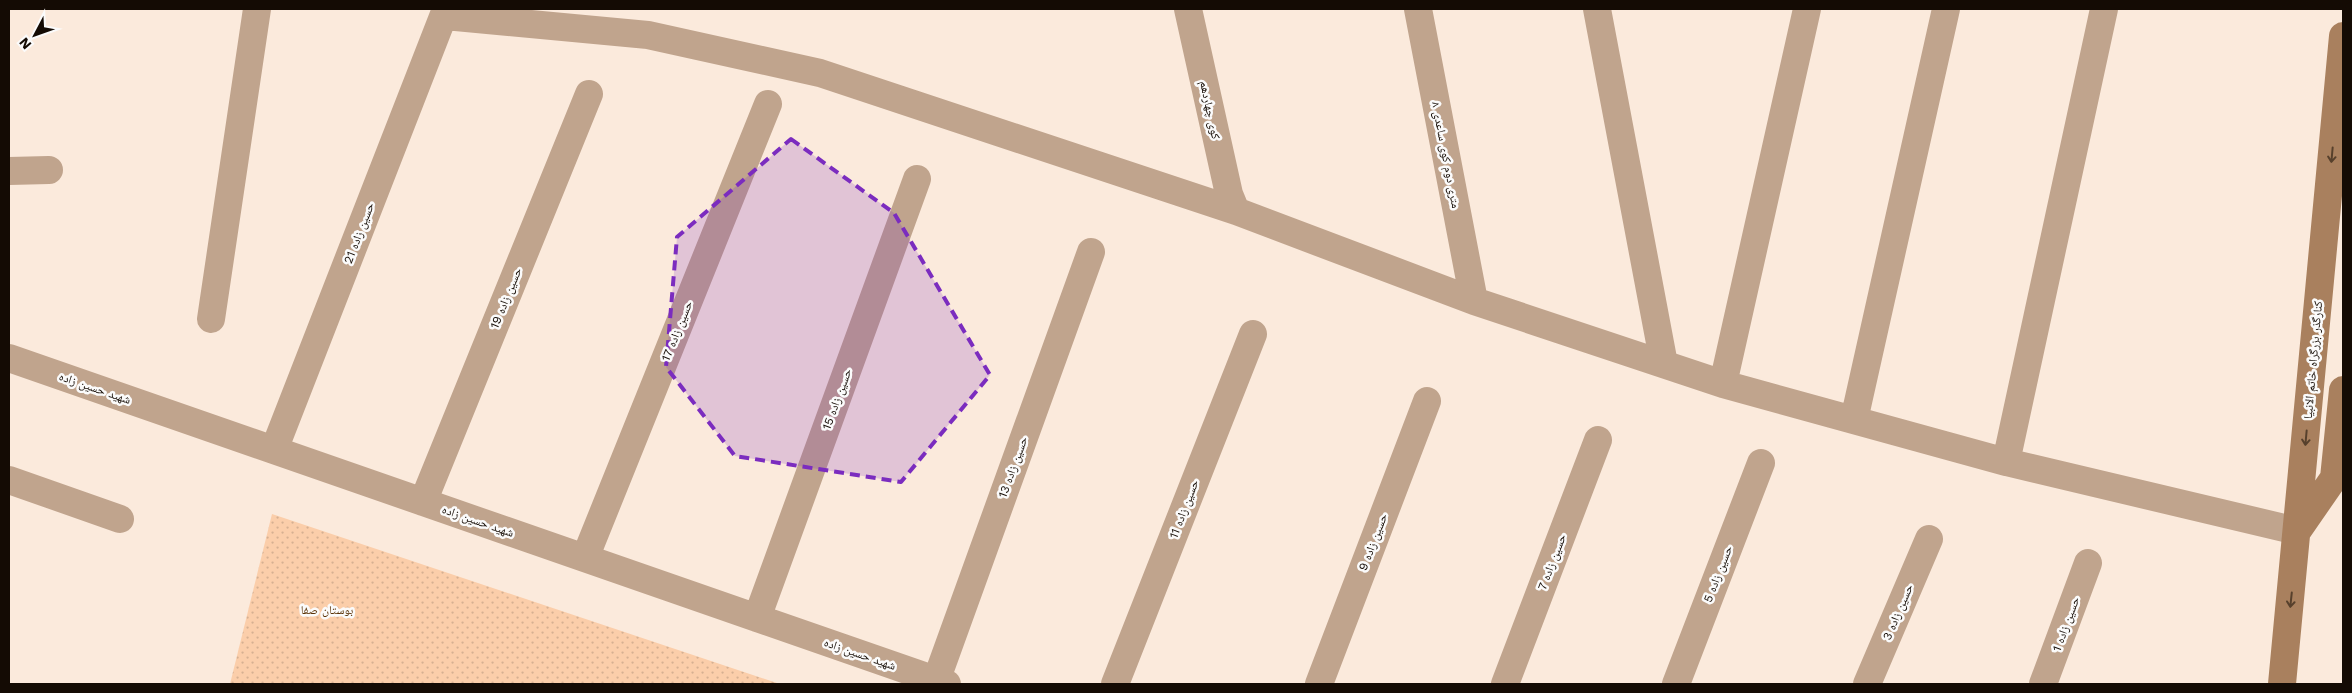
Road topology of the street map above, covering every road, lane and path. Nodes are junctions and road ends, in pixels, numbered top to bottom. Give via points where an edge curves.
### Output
1 (256, 9) edge
2 (1188, 9) edge
3 (1418, 9) edge
4 (1597, 9) edge
5 (1807, 9) edge
6 (1946, 9) edge
7 (2104, 9) edge
8 (445, 12) edge
9 (2343, 36) edge
10 (589, 94) dead end
11 (768, 104) dead end
12 (49, 170) dead end
13 (9, 171) edge
14 (917, 179) dead end
15 (1236, 211) junction
16 (1091, 252) dead end
17 (1474, 301) junction
18 (211, 319) dead end
19 (1253, 334) dead end
20 (9, 358) edge
21 (1664, 364) junction
22 (1724, 384) junction
23 (2343, 390) edge
24 (1427, 401) dead end
25 (1854, 420) junction
26 (1598, 440) dead end
27 (274, 450) junction
28 (2006, 462) junction
29 (1761, 463) dead end
30 (9, 480) edge
31 (423, 502) junction
32 (120, 519) dead end
33 (2297, 531) junction
34 (1929, 539) dead end
35 (585, 558) junction
36 (2088, 563) dead end
37 (757, 618) junction
38 (941, 682) edge
39 (1116, 684) edge
40 (1319, 684) edge
41 (1505, 684) edge
42 (1676, 684) edge
43 (1867, 684) edge
44 (2043, 684) edge
45 (2282, 684) edge

1 - 18 street
2 - 15 street, کوی چهاردهم via 1229,194
3 - 17 street, ۸ متری دوم کوی ساعدی
4 - 21 street
5 - 22 street
6 - 25 street
7 - 28 street
8 - 15 street via 648,34 820,74
8 - 27 street, حسین زاده 21
9 -> 33 main road, کنارگذر بزرگراه خاتم الانبیا
10 - 31 street, حسین زاده 19
11 - 35 street, حسین زاده 17
12 - 13 street
14 - 37 street, حسین زاده 15
15 - 17 street
16 - 38 street, حسین زاده 13
17 - 21 street
19 - 39 street, حسین زاده 11
20 - 27 street, شهید حسین زاده
21 - 22 street
22 - 25 street
23 - 33 main road via 2334,478
24 - 40 street, حسین زاده 9
25 - 28 street
26 - 41 street, حسین زاده 7
27 - 31 street, شهید حسین زاده
28 - 33 street
29 - 42 street, حسین زاده 5
30 - 32 street
31 - 35 street, شهید حسین زاده
33 -> 45 main road, کنارگذر بزرگراه خاتم الانبیا
34 - 43 street, حسین زاده 3
35 - 37 street, شهید حسین زاده
36 - 44 street, حسین زاده 1
37 - 38 street, شهید حسین زاده

